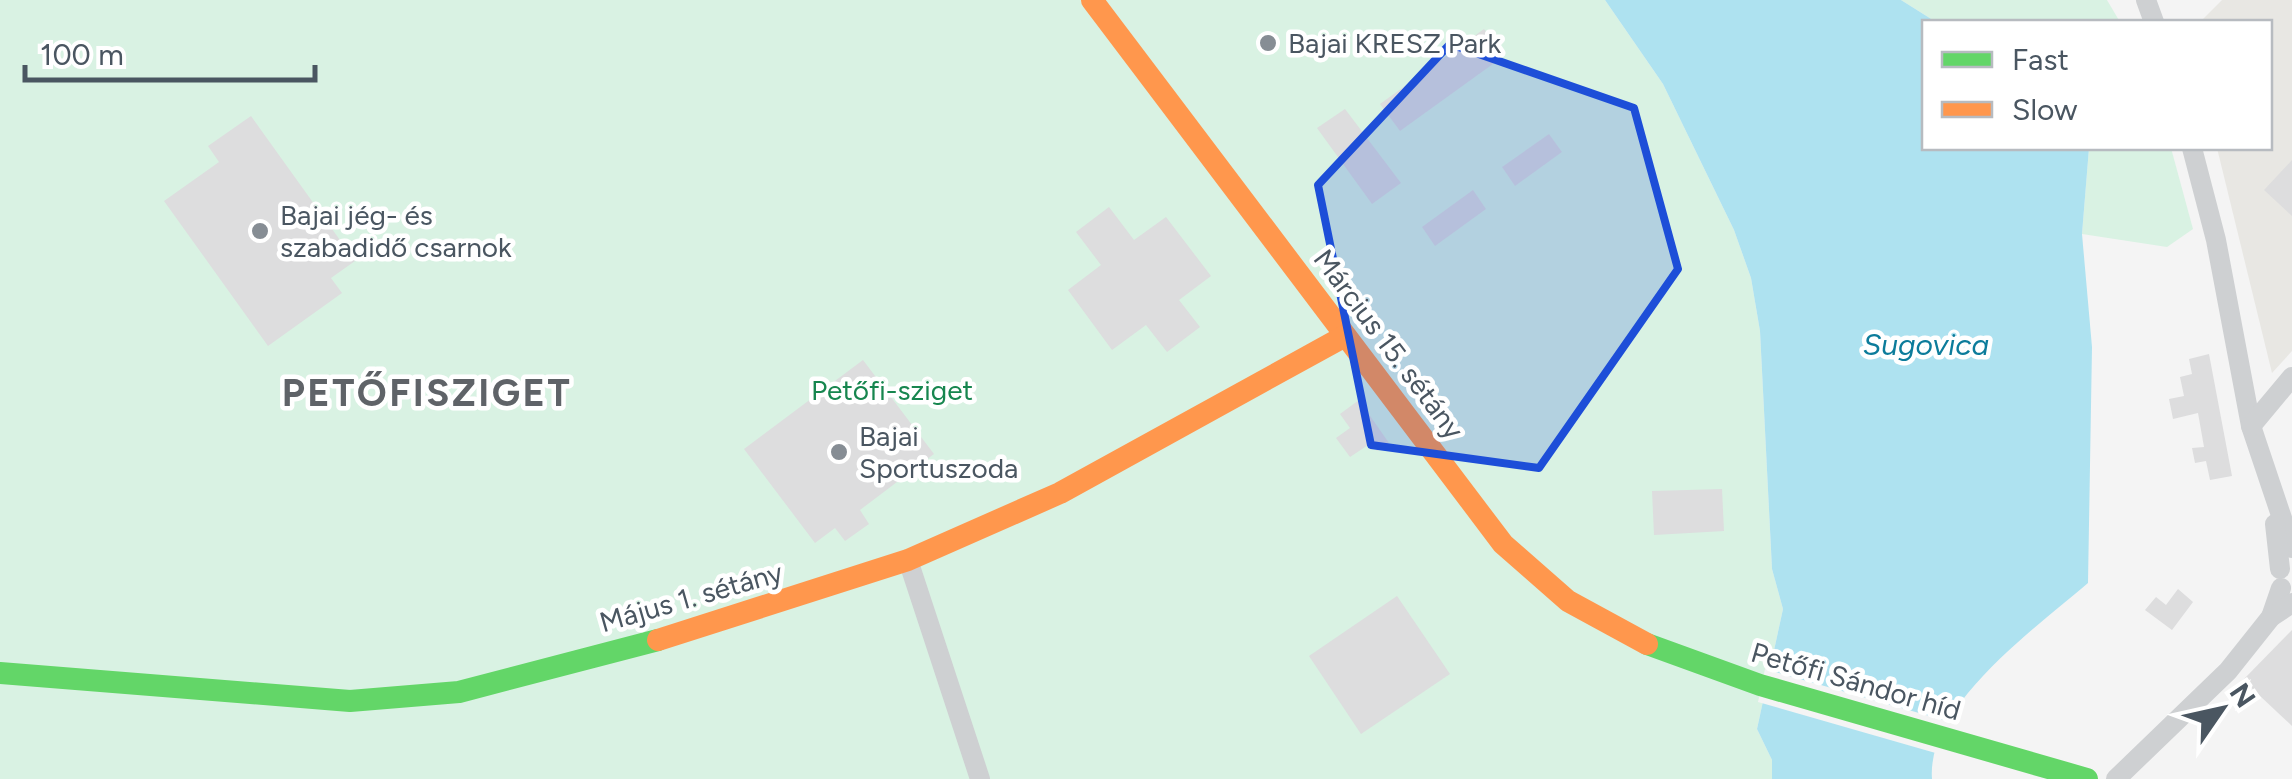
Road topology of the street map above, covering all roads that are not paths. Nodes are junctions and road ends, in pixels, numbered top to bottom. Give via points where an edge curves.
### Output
1 (1092, 0) edge
2 (2193, 150) edge
3 (1345, 336) junction
4 (2292, 377) edge
5 (2251, 426) junction
6 (2272, 482) junction
7 (2292, 548) edge
8 (908, 560) junction
9 (2287, 583) edge
10 (1690, 664) joint
11 (0, 673) edge
12 (980, 779) edge
13 (2087, 779) edge
14 (2116, 779) edge

1 - 3 street, Március 15. sétány
2 - 5 street
3 - 8 street, Május 1. sétány via 1060,493
3 - 10 street, Március 15. sétány via 1536,581 1605,627
4 - 5 street
5 - 6 street
6 - 7 street
6 - 9 street
8 - 11 street, Május 1. sétány via 659,640 459,692 350,701
8 - 12 street
9 - 14 street via 2271,617 2228,671
10 - 13 street, Petőfi Sándor híd

